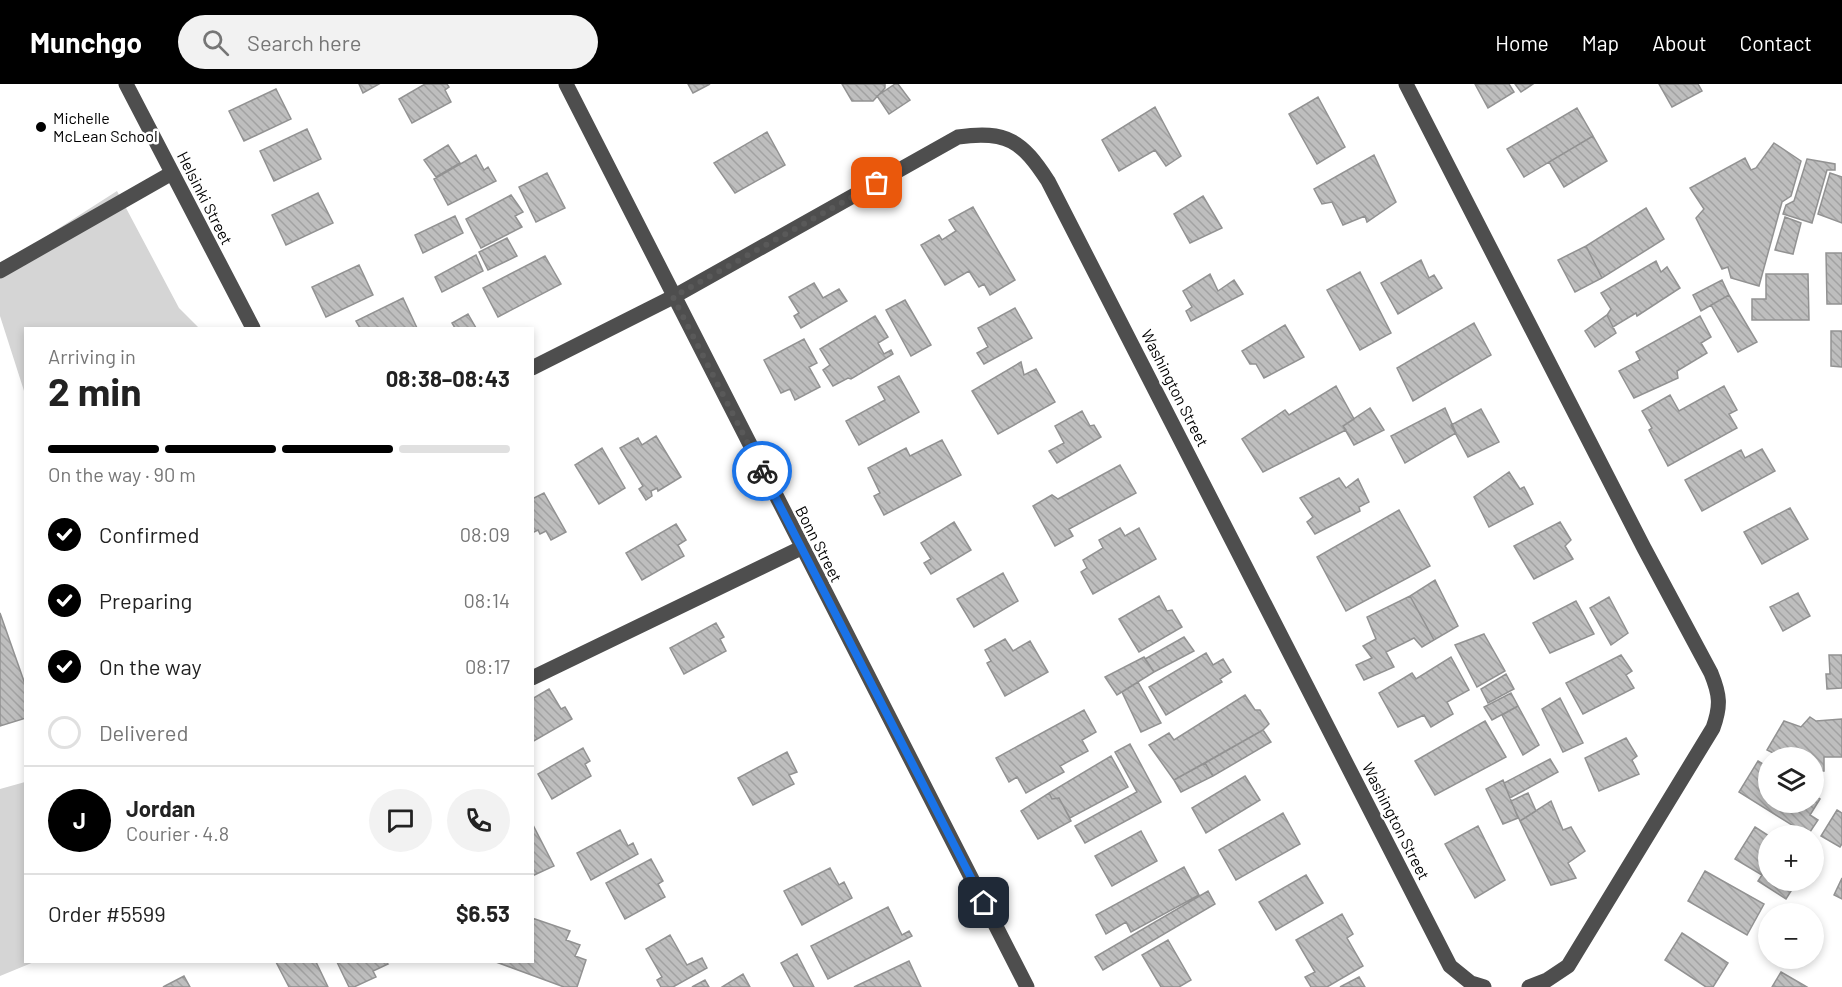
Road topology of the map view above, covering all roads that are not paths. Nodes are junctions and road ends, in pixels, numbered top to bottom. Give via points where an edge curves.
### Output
1 (126, 84) edge
2 (566, 84) edge
3 (1406, 84) edge
4 (172, 172) junction
5 (0, 271) edge
6 (673, 297) junction
7 (252, 327) edge
8 (534, 367) edge
9 (801, 548) junction
10 (534, 677) edge
11 (1027, 987) edge
12 (1484, 987) edge
13 (1529, 987) edge

1 - 4 street, Helsinki Street
2 - 6 street, Bonn Street
3 - 13 street via 1719,692 1719,713 1713,729 1568,966
4 - 5 street
4 - 7 street, Helsinki Street
6 - 8 street
6 - 9 street, Bonn Street
6 - 12 street, Washington Street via 958,137 983,134 1008,138 1031,155 1048,181 1450,966 1471,983
9 - 10 street
9 - 11 street, Bonn Street

